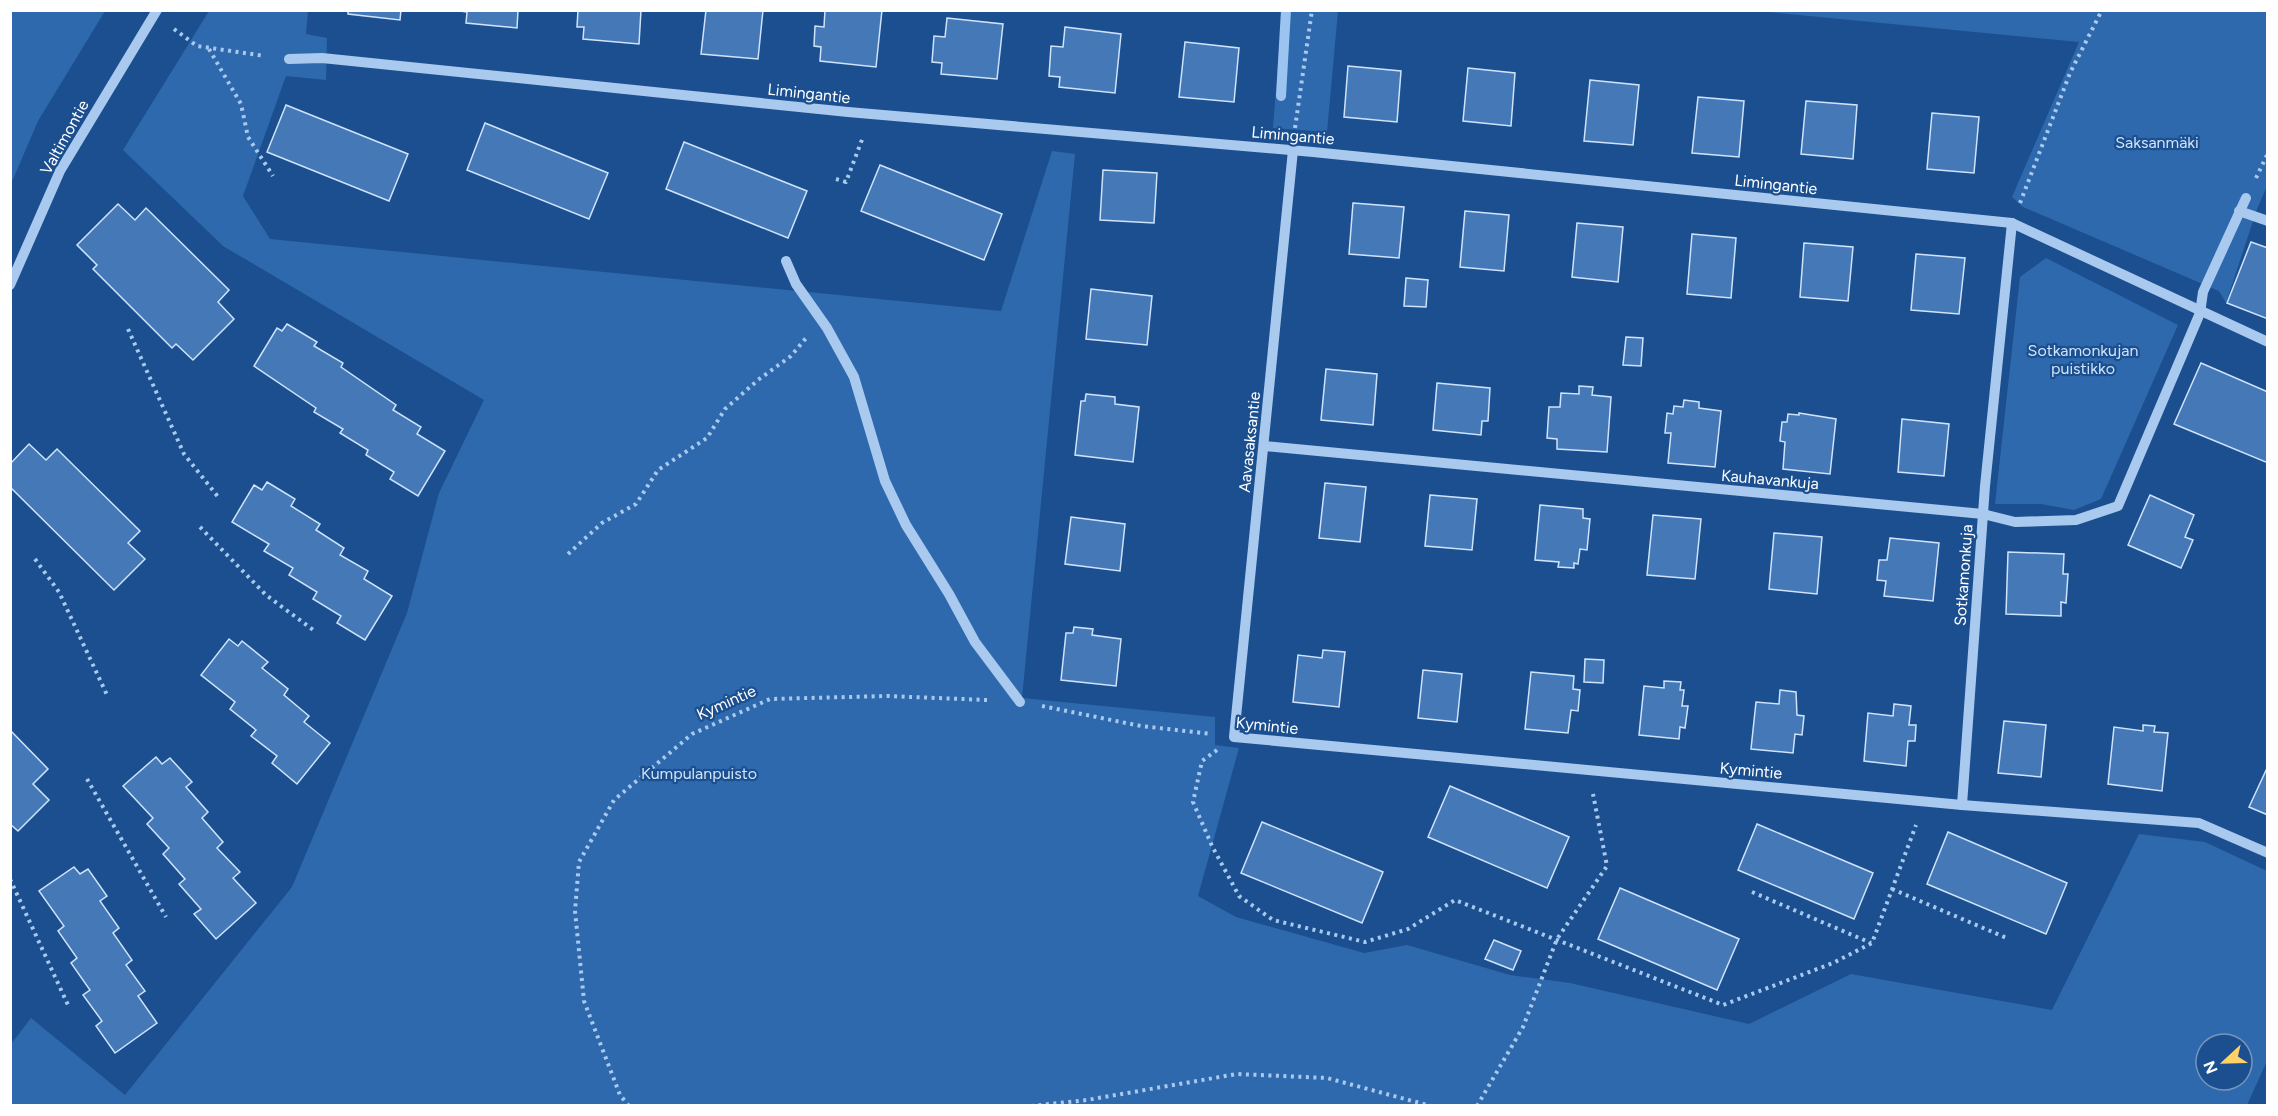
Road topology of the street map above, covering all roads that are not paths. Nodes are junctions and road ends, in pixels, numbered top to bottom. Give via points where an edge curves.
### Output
1 (157, 10) edge
2 (290, 59) road end
3 (1293, 150) junction
4 (2246, 198) dead end
5 (2239, 211) junction
6 (2268, 221) edge
7 (2012, 223) junction
8 (786, 261) dead end
9 (10, 285) edge
10 (2200, 313) junction
11 (2268, 342) edge
12 (1264, 446) junction
13 (1983, 514) junction
14 (1020, 702) road end
15 (1234, 737) joint
16 (1962, 805) junction
17 (2268, 853) edge

1 - 9 street, Valtimontie via 60,171
2 - 3 street, Limingantie via 322,58
3 - 7 street, Limingantie
3 - 12 street, Aavasaksantie
4 - 5 street, Sotkamonkuja
5 - 6 street
5 - 10 street, Sotkamonkuja via 2203,292
7 - 10 street, Limingantie
7 - 13 street
8 - 14 street via 796,284 827,328 854,377 885,482 906,525 975,642
10 - 11 street, Limingantie
10 - 13 street, Sotkamonkuja via 2118,506 2076,520 2015,522
12 - 13 street, Kauhavankuja
12 - 15 street, Aavasaksantie
13 - 16 street, Sotkamonkuja
15 - 16 street, Kymintie
16 - 17 street, Kymintie via 2199,822

